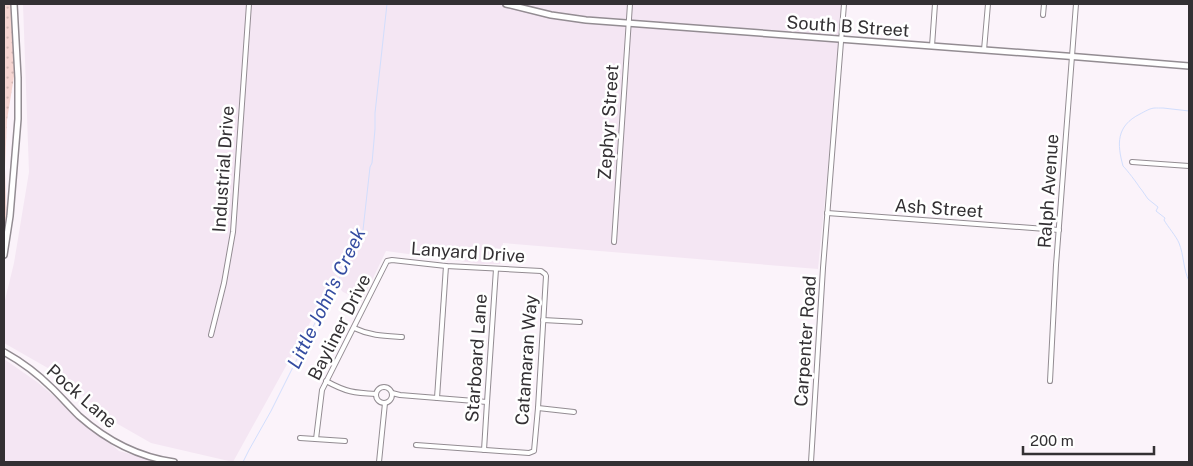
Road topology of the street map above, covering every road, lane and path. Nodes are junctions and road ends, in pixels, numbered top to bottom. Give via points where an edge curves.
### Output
1 (14, 4) edge
2 (249, 4) edge
3 (506, 4) edge
4 (630, 4) edge
5 (844, 4) edge
6 (935, 4) edge
7 (988, 4) edge
8 (1044, 4) edge
9 (1076, 4) edge
10 (1044, 14) dead end
11 (628, 23) junction
12 (841, 40) junction
13 (932, 46) junction
14 (984, 50) junction
15 (1072, 56) junction
16 (1189, 66) edge
17 (1132, 162) dead end
18 (1189, 166) edge
19 (827, 213) junction
20 (1059, 230) junction
21 (614, 242) dead end
22 (4, 255) edge
23 (390, 260) joint
24 (446, 266) junction
25 (496, 269) junction
26 (544, 272) joint
27 (542, 320) junction
28 (580, 322) dead end
29 (354, 328) junction
30 (210, 335) dead end
31 (402, 337) dead end
32 (4, 352) edge
33 (326, 381) junction
34 (1050, 381) dead end
35 (392, 393) junction
36 (376, 394) junction
37 (437, 398) junction
38 (487, 402) junction
39 (385, 403) junction
40 (538, 408) junction
41 (574, 412) dead end
42 (300, 438) dead end
43 (316, 439) junction
44 (345, 441) dead end
45 (416, 445) dead end
46 (484, 450) junction
47 (174, 462) edge
48 (379, 462) edge
49 (811, 462) edge

1 - 22 street via 18,118
2 - 30 street, Industrial Drive via 233,232
3 - 11 street, South B Street via 568,18
4 - 11 street, Zephyr Street
5 - 12 street
6 - 13 street
7 - 14 street
8 - 10 street
9 - 15 street, Ralph Avenue
11 - 12 street, South B Street
11 - 21 street, Zephyr Street
12 - 13 street, South B Street
12 - 19 street
13 - 14 street, South B Street
14 - 15 street, South B Street
15 - 16 street, South B Street
15 - 20 street, Ralph Avenue
17 - 18 street
19 - 20 street, Ash Street
19 - 49 street, Carpenter Road
20 - 34 street, Ralph Avenue
23 - 24 street, Lanyard Drive
23 - 29 street, Bayliner Drive
24 - 25 street, Lanyard Drive
24 - 37 street
25 - 26 street, Lanyard Drive
25 - 38 street, Starboard Lane
26 - 27 street, Catamaran Way
27 - 28 street
27 - 40 street, Catamaran Way
29 - 31 street via 371,334
29 - 33 street, Bayliner Drive
32 - 47 street, Pock Lane via 38,375 79,416 104,435 137,452
33 - 36 street via 345,390
33 - 43 street, Bayliner Drive via 320,395
35 - 36 street via 383,387
35 - 37 street
35 - 39 street
36 - 39 street via 377,399
37 - 38 street
38 - 46 street, Starboard Lane
39 - 48 street
40 - 41 street
40 - 46 street, Catamaran Way via 534,451
42 - 43 street
43 - 44 street
45 - 46 street

